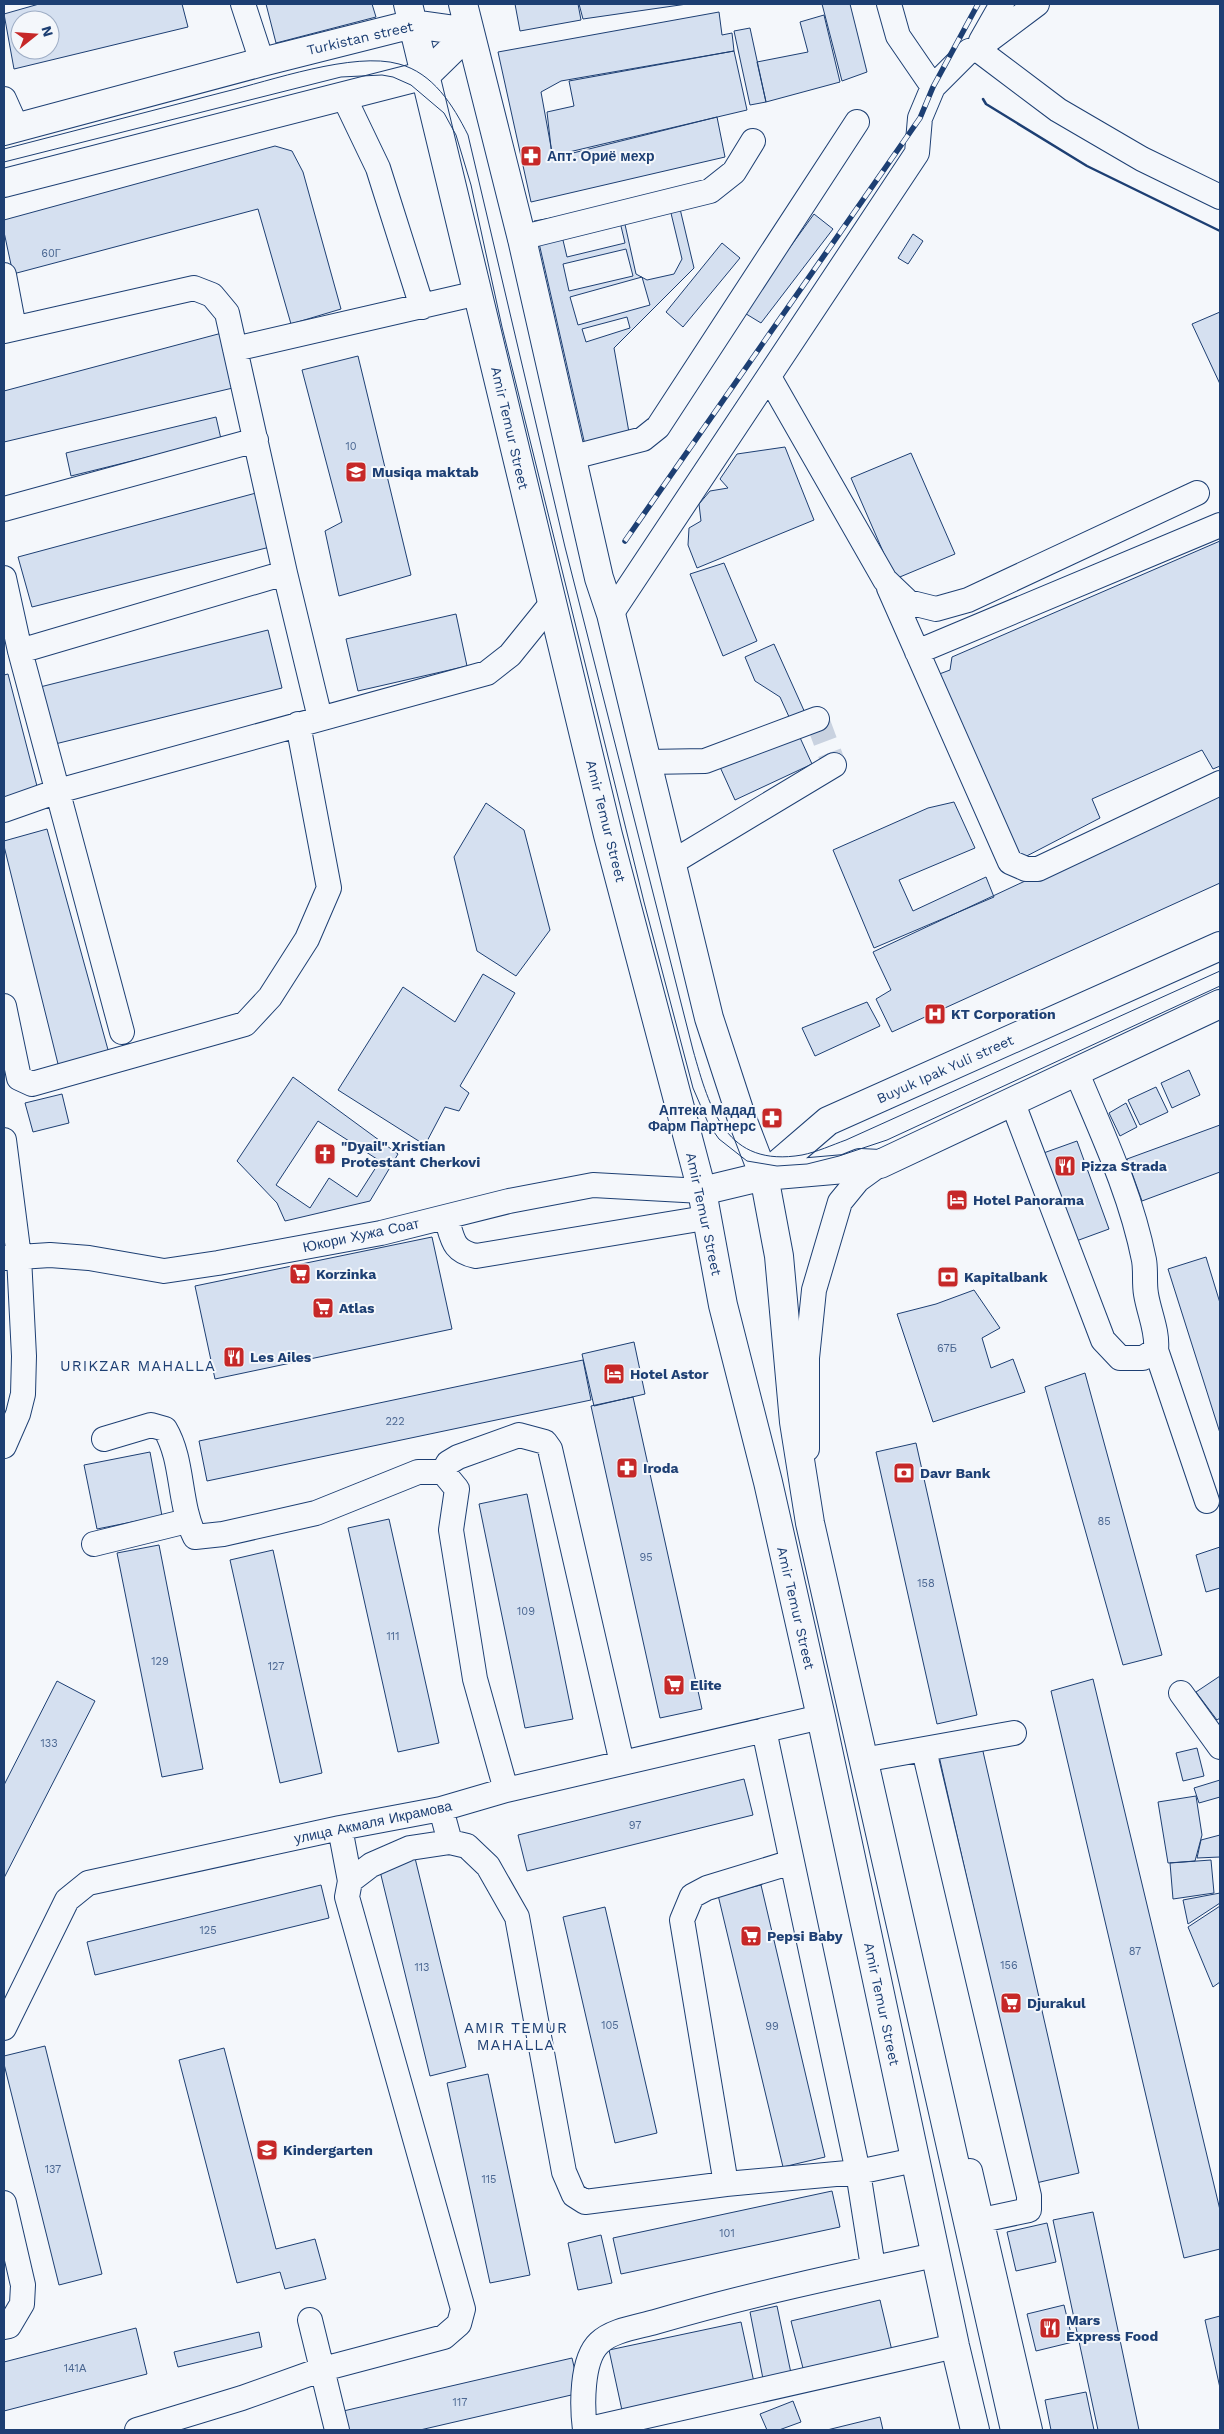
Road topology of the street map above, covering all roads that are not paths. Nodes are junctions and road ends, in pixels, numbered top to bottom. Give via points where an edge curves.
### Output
1 (243, 4) edge
2 (463, 4) edge
3 (889, 4) edge
4 (1002, 4) edge
5 (1037, 4) edge
6 (410, 14) edge
7 (470, 32) junction
8 (977, 49) junction
9 (262, 62) junction
10 (426, 75) junction
11 (933, 87) junction
12 (343, 95) junction
13 (4, 99) edge
14 (858, 122) dead end
15 (11, 129) edge
16 (753, 141) dead end
17 (4, 183) edge
18 (1220, 197) edge
19 (520, 238) junction
20 (4, 275) edge
21 (478, 293) junction
22 (422, 306) junction
23 (9, 330) edge
24 (235, 349) junction
25 (769, 376) junction
26 (256, 440) junction
27 (573, 457) junction
28 (1197, 493) dead end
29 (4, 509) edge
30 (1220, 526) edge
31 (285, 573) junction
32 (4, 578) edge
33 (885, 580) junction
34 (552, 603) junction
35 (611, 614) junction
36 (20, 651) junction
37 (917, 652) junction
38 (320, 718) junction
39 (817, 718) dead end
40 (298, 724) junction
41 (647, 762) junction
42 (834, 765) dead end
43 (1220, 783) edge
44 (58, 791) junction
45 (4, 810) edge
46 (671, 863) junction
47 (1220, 946) edge
48 (1220, 1004) edge
49 (4, 1006) edge
50 (122, 1032) dead end
51 (1076, 1071) junction
52 (12, 1084) edge
53 (1012, 1101) junction
54 (4, 1140) edge
55 (880, 1164) junction
56 (764, 1176) junction
57 (703, 1204) junction
58 (446, 1217) junction
59 (11, 1257) edge
60 (1156, 1350) junction
61 (104, 1439) dead end
62 (4, 1446) edge
63 (443, 1472) junction
64 (1207, 1501) dead end
65 (187, 1521) junction
66 (94, 1544) dead end
67 (1181, 1693) dead end
68 (821, 1717) junction
69 (764, 1730) junction
70 (1014, 1733) dead end
71 (1220, 1747) edge
72 (924, 1750) junction
73 (874, 1758) junction
74 (622, 1763) junction
75 (506, 1790) junction
76 (441, 1809) junction
77 (340, 1828) junction
78 (450, 1842) junction
79 (792, 1862) junction
80 (350, 1880) junction
81 (4, 2028) edge
82 (915, 2160) junction
83 (858, 2172) junction
84 (726, 2184) junction
85 (4, 2203) edge
86 (982, 2220) junction
87 (935, 2255) junction
88 (873, 2267) junction
89 (310, 2320) dead end
90 (4, 2327) edge
91 (955, 2346) junction
92 (323, 2368) junction
93 (137, 2430) edge
94 (336, 2430) edge
95 (585, 2430) edge
96 (975, 2430) edge
97 (1015, 2430) edge
98 (1030, 2430) edge

1 - 9 street
2 - 7 main road
3 - 11 street via 898,36
4 - 8 street
5 - 8 street
6 - 7 main road, Turkistan street
6 - 9 main road, Turkistan street
6 - 10 main road, Amir Temur Street
7 - 10 main road
7 - 19 main road
8 - 11 street via 969,51
8 - 18 street via 1058,110 1142,158
9 - 15 main road, Turkistan street
10 - 12 main road
10 - 21 main road, Amir Temur Street
11 - 25 street via 920,118 917,153
12 - 17 main road
12 - 22 street via 378,168
13 - 15 street
14 - 27 street via 658,428 643,439
16 - 19 street via 734,172 710,191
19 - 27 main road
20 - 23 street
21 - 22 street
21 - 34 main road, Amir Temur Street
22 - 24 street
23 - 24 street via 194,288 212,295 226,313
24 - 26 street
25 - 33 street
25 - 35 street
26 - 29 street
26 - 31 street
27 - 35 main road via 599,578
28 - 33 street via 968,600 936,609 908,602
30 - 37 street
31 - 36 street
31 - 38 street
32 - 36 street
33 - 37 street
34 - 38 street via 510,655 486,673
34 - 57 main road, Amir Temur Street
35 - 41 main road
36 - 44 street
37 - 43 street via 1010,862 1026,869 1038,869
38 - 40 street
39 - 41 street via 705,762
40 - 44 street
40 - 52 street via 330,888 307,939 270,997 245,1024 32,1084
41 - 46 main road
42 - 46 street
44 - 45 street
44 - 50 street
46 - 56 main road via 709,1018
47 - 56 main road, Buyuk Ipak Yuli street via 828,1121
48 - 51 main road, Buyuk Ipak Yuli street
49 - 52 street
51 - 53 main road, Buyuk Ipak Yuli street
51 - 60 street via 1112,1155 1132,1213 1145,1262 1145,1292 1157,1336
53 - 55 main road, Buyuk Ipak Yuli street
53 - 60 street via 1103,1340 1120,1358 1143,1358
54 - 59 street
55 - 56 main road, Buyuk Ipak Yuli street via 860,1163 845,1169
55 - 73 street via 858,1180 840,1202 814,1290 807,1358 807,1461
56 - 57 main road, Buyuk Ipak Yuli street
56 - 97 main road via 779,1256 794,1422 810,1523
57 - 58 street, Юкори Хужа Соат via 593,1185
57 - 58 street via 476,1256 463,1253 455,1245
57 - 68 main road, Amir Temur Street via 723,1305 768,1482
58 - 59 street, Юкори Хужа Соат via 381,1233 164,1271 89,1258
59 - 62 street via 23,1317 23,1394
60 - 64 street
61 - 65 street via 151,1425 165,1429 173,1442
63 - 65 street via 418,1472 316,1513 223,1534 195,1537
63 - 74 street via 448,1463 458,1457 519,1435 545,1442 550,1448
63 - 75 street via 457,1489 451,1530 475,1679
65 - 66 street
67 - 71 street
68 - 69 street, улица Акмаля Икрамова
68 - 82 main road, Amir Temur Street
69 - 74 street, улица Акмаля Икрамова
69 - 79 street
70 - 72 street
72 - 73 street
72 - 86 street via 1029,2196 1029,2210
73 - 86 street
74 - 75 street, улица Акмаля Икрамова
75 - 76 street, улица Акмаля Икрамова
76 - 77 street, улица Акмаля Икрамова
76 - 78 street
77 - 80 street
77 - 81 street, улица Акмаля Икрамова via 88,1883 67,1900
78 - 80 street via 410,1848 371,1865
78 - 84 street via 467,1846 488,1866 517,1917 564,2172 574,2195 585,2202
79 - 83 street
79 - 84 street via 707,1888 692,1896 682,1920
80 - 92 street via 347,1897 463,2309 459,2324 444,2338
82 - 83 street
82 - 87 main road, Amir Temur Street
83 - 84 street
83 - 88 street
85 - 90 street via 23,2285 22,2304 9,2326
86 - 98 street
87 - 88 street
87 - 91 main road, Amir Temur Street
88 - 95 street via 706,2306 610,2336 598,2343 586,2369 582,2404
89 - 92 street
91 - 95 street
91 - 96 main road, Amir Temur Street
92 - 93 street via 242,2398
92 - 94 street

